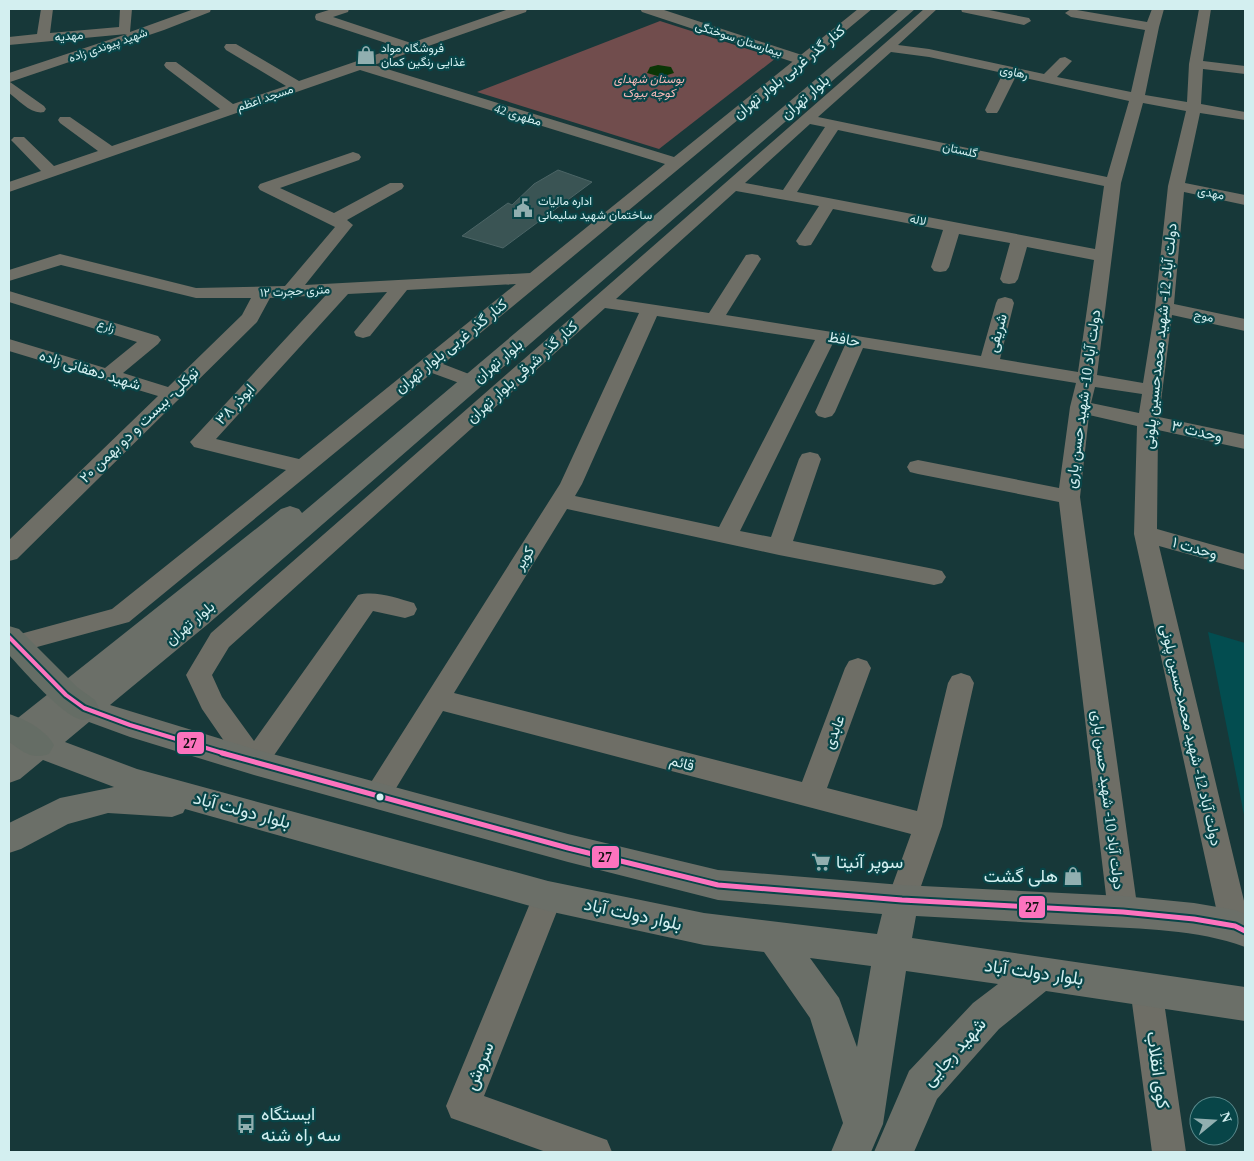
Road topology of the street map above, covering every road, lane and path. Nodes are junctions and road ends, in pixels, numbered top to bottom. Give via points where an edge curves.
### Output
1 (47, 9) edge
2 (126, 9) edge
3 (203, 9) edge
4 (343, 9) edge
5 (521, 9) edge
6 (647, 9) edge
7 (866, 9) edge
8 (893, 9) edge
9 (908, 9) edge
10 (932, 9) edge
11 (967, 9) edge
12 (1205, 9) edge
13 (1071, 12) dead end
14 (1155, 18) edge
15 (1024, 21) dead end
16 (160, 27) junction
17 (125, 30) junction
18 (43, 38) junction
19 (9, 42) edge
20 (231, 47) dead end
21 (411, 47) junction
22 (890, 48) junction
23 (802, 60) junction
24 (1065, 61) dead end
25 (171, 64) dead end
26 (1196, 64) junction
27 (360, 65) junction
28 (1245, 70) edge
29 (1011, 72) junction
30 (9, 78) edge
31 (1047, 79) junction
32 (9, 86) edge
33 (298, 87) junction
34 (1137, 98) junction
35 (1194, 108) junction
36 (39, 109) dead end
37 (231, 110) junction
38 (992, 110) dead end
39 (1245, 116) edge
40 (806, 118) junction
41 (65, 120) dead end
42 (835, 124) junction
43 (19, 140) dead end
44 (110, 152) junction
45 (353, 157) dead end
46 (677, 163) junction
47 (52, 173) junction
48 (1113, 182) junction
49 (732, 185) junction
50 (396, 186) dead end
51 (1176, 186) junction
52 (9, 187) edge
53 (787, 196) junction
54 (1245, 200) edge
55 (829, 203) junction
56 (334, 220) junction
57 (953, 226) junction
58 (1020, 239) junction
59 (805, 241) dead end
60 (1103, 256) junction
61 (752, 259) dead end
62 (940, 268) dead end
63 (9, 276) edge
64 (534, 278) junction
65 (1009, 279) dead end
66 (401, 286) junction
67 (342, 289) junction
68 (290, 292) junction
69 (263, 293) junction
70 (9, 296) edge
71 (601, 302) junction
72 (1005, 303) dead end
73 (1164, 308) junction
74 (650, 310) junction
75 (714, 320) junction
76 (1245, 325) edge
77 (363, 332) dead end
78 (827, 336) junction
79 (856, 341) junction
80 (9, 345) edge
81 (989, 362) junction
82 (428, 365) junction
83 (108, 375) junction
84 (462, 378) junction
85 (1087, 378) junction
86 (1152, 390) junction
87 (171, 394) junction
88 (1080, 407) junction
89 (825, 412) dead end
90 (1148, 420) junction
91 (1245, 442) edge
92 (810, 459) dead end
93 (303, 467) junction
94 (918, 467) dead end
95 (1069, 497) junction
96 (561, 500) junction
97 (305, 526) junction
98 (1145, 534) junction
99 (726, 536) junction
100 (334, 539) junction
101 (779, 547) junction
102 (9, 553) edge
103 (1245, 562) edge
104 (934, 577) dead end
105 (406, 609) dead end
106 (12, 640) edge
107 (858, 668) dead end
108 (961, 683) dead end
109 (436, 699) junction
110 (75, 702) junction
111 (18, 736) edge
112 (254, 762) junction
113 (9, 770) edge
114 (377, 795) junction
115 (810, 796) junction
116 (229, 806) junction
117 (928, 826) junction
118 (9, 839) edge
119 (548, 896) junction
120 (902, 900) junction
121 (1123, 912) junction
122 (1240, 928) edge
123 (774, 938) junction
124 (890, 952) junction
125 (1042, 973) junction
126 (1146, 988) junction
127 (1245, 1004) edge
128 (857, 1138) edge
129 (595, 1152) edge
130 (894, 1152) edge
131 (1169, 1152) edge

1 - 18 street
2 - 17 street
3 - 16 street, شهید پیوندی زاده
4 - 21 street via 321,17
5 - 21 street, مسجد اعظم
6 - 23 street, بیمارستان سوختگی
7 - 23 street, کنار گذر غربی بلوار تهران
8 - 84 main road, بلوار تهران
9 - 97 main road, بلوار تهران
10 - 22 street, کنار گذر شرقی بلوار تهران
11 - 15 street
12 - 26 street, دولت آباد 12- شهید محمدحسین پلونی
13 - 14 street
14 - 34 street, دولت آباد 10- شهید حسن یاری
16 - 17 street, مهدیه
16 - 30 street, شهید پیوندی زاده
17 - 18 street, مهدیه
18 - 19 street, مهدیه
20 - 33 street
21 - 27 street, مسجد اعظم
22 - 29 street, رهاوی
22 - 40 street, کنار گذر شرقی بلوار تهران
23 - 46 street, کنار گذر غربی بلوار تهران
24 - 31 street
25 - 37 street
26 - 28 street
26 - 35 street, دولت آباد 12- شهید محمدحسین پلونی
27 - 33 street, مسجد اعظم
27 - 46 street, مطهری 42
29 - 31 street, رهاوی
29 - 38 street
31 - 34 street, رهاوی
32 - 36 street
33 - 37 street, مسجد اعظم
34 - 35 street, رهاوی
34 - 48 street, دولت آباد 10- شهید حسن یاری
35 - 39 street
35 - 51 street, دولت آباد 12- شهید محمدحسین پلونی
37 - 44 street, مسجد اعظم
40 - 42 street, گلستان
40 - 49 street, کنار گذر شرقی بلوار تهران
41 - 44 street
42 - 48 street, گلستان
42 - 53 street
43 - 47 street
44 - 47 street, مسجد اعظم
45 - 56 street via 266,187
46 - 64 street, کنار گذر غربی بلوار تهران
47 - 52 street, مسجد اعظم
48 - 60 street, دولت آباد 10- شهید حسن یاری
49 - 53 street, لاله
49 - 71 street, کنار گذر شرقی بلوار تهران
50 - 56 street
51 - 54 street, مهدی
51 - 73 street, دولت آباد 12- شهید محمدحسین پلونی
53 - 55 street, لاله
55 - 57 street, لاله
55 - 59 street
56 - 68 street via 344,225
57 - 58 street, لاله
57 - 62 street
58 - 60 street, لاله
58 - 65 street
60 - 85 street, دولت آباد 10- شهید حسن یاری
61 - 75 street
63 - 69 street, ۱۲ متری حجرت via 60,259 196,293
64 - 66 street, ۱۲ متری حجرت
64 - 82 street, کنار گذر غربی بلوار تهران
66 - 67 street, ۱۲ متری حجرت
66 - 77 street
67 - 68 street, ۱۲ متری حجرت
67 - 93 street, ۳۸ ابوذر via 201,442
68 - 69 street, ۱۲ متری حجرت
69 - 87 street, توکلی- بیست و دو بهمن ۲۰ via 250,318
70 - 83 street, زارع via 151,340
71 - 74 street, حافظ
71 - 100 street, کنار گذر شرقی بلوار تهران
72 - 81 street, شریفی
73 - 76 street, موج
73 - 86 street, دولت آباد 12- شهید محمدحسین پلونی
74 - 75 street, حافظ
74 - 96 street, کویر
75 - 78 street, حافظ
78 - 79 street, حافظ
78 - 99 street
79 - 81 street, حافظ
79 - 89 street
80 - 83 street, شهید دهقانی زاده
81 - 85 street, حافظ
82 - 84 street
82 - 93 street, کنار گذر غربی بلوار تهران
83 - 87 street, شهید دهقانی زاده
84 - 110 main road, بلوار تهران
85 - 86 street, حافظ
85 - 88 street, دولت آباد 10- شهید حسن یاری
86 - 90 street, دولت آباد 12- شهید محمدحسین پلونی
87 - 102 street, توکلی- بیست و دو بهمن ۲۰
88 - 90 street
88 - 95 street, دولت آباد 10- شهید حسن یاری
90 - 91 street, وحدت ۳
90 - 98 street, دولت آباد 12- شهید محمدحسین پلونی
92 - 101 street
93 - 106 street, کنار گذر غربی بلوار تهران via 120,616
94 - 95 street
95 - 121 street, دولت آباد 10- شهید حسن یاری
96 - 99 street
96 - 109 street, کویر
97 - 100 street
97 - 110 main road, بلوار تهران via 198,617
98 - 103 street, وحدت ۱
98 - 122 street, دولت آباد 12- شهید محمدحسین پلونی
99 - 101 street
100 - 112 street, کنار گذر شرقی بلوار تهران via 220,640 199,675 211,702
101 - 104 street
105 - 112 street via 366,601
106 - 110 main road
107 - 115 street, عابدی
108 - 117 street
109 - 114 street, کویر
109 - 115 street, قائم
110 - 111 main road
110 - 112 main road via 130,725
111 - 113 main road
111 - 116 main road, بلوار دولت آباد via 134,781
112 - 114 main road
114 - 120 main road via 568,848 718,885
115 - 117 street, قائم
116 - 118 main road via 108,800 60,812
116 - 119 main road, بلوار دولت آباد
117 - 120 street
119 - 123 main road, بلوار دولت آباد via 704,930
119 - 129 street, سروش via 463,1106
120 - 121 main road
120 - 124 main road
121 - 122 main road
123 - 124 main road, بلوار دولت آباد
123 - 128 main road via 826,1010
124 - 125 main road, بلوار دولت آباد
124 - 128 main road
125 - 126 main road, بلوار دولت آباد
125 - 130 main road, شهید رجایی via 986,1016 923,1084
126 - 127 main road, بلوار دولت آباد
126 - 131 street, کوی انقلاب

